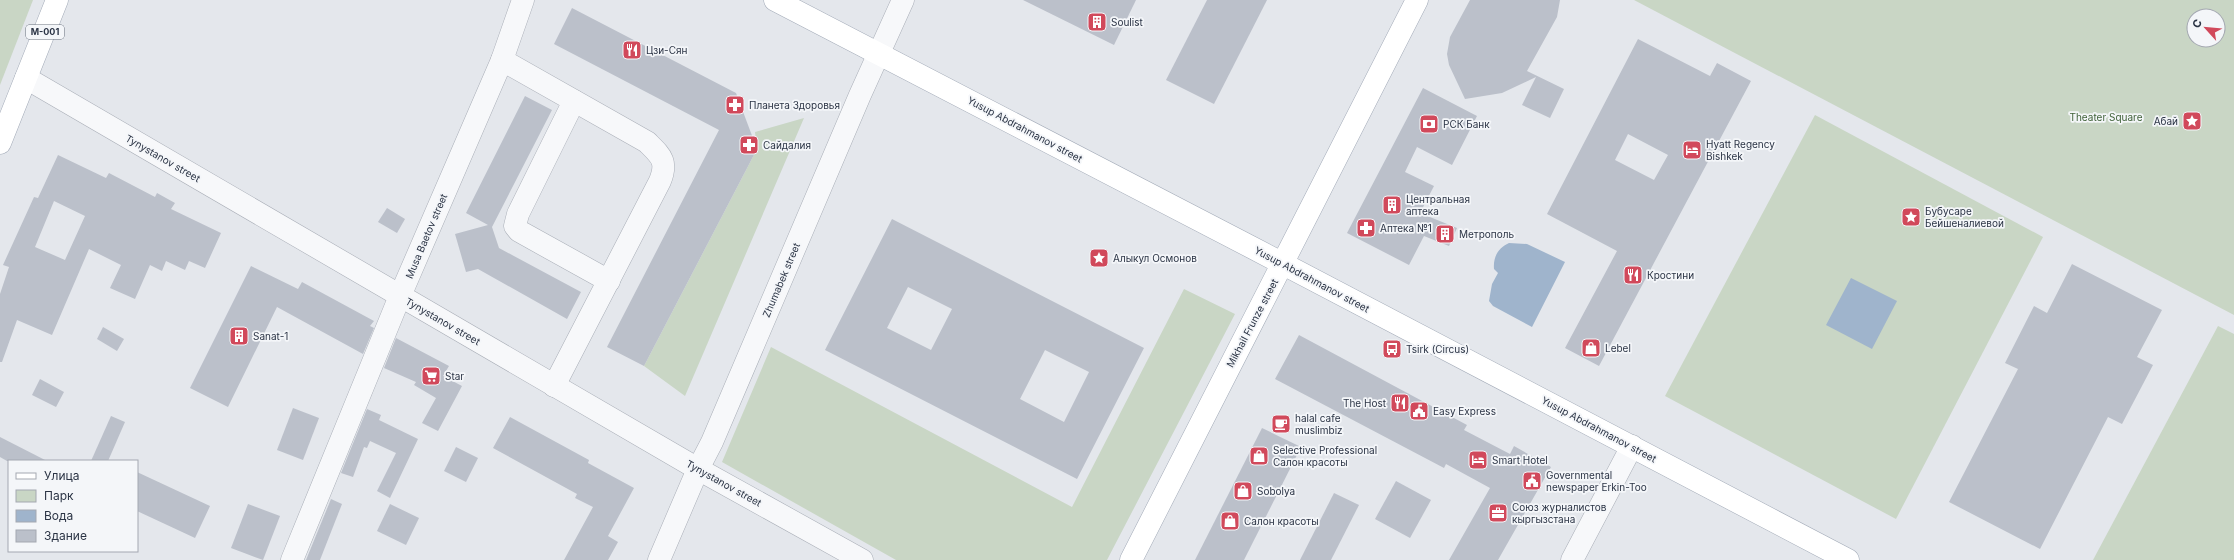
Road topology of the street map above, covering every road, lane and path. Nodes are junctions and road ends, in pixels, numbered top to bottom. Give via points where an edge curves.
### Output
1 (57, 0) edge
2 (523, 0) edge
3 (775, 0) edge
4 (903, 0) edge
5 (1417, 0) edge
6 (878, 53) junction
7 (502, 60) junction
8 (26, 78) junction
9 (574, 101) junction
10 (0, 144) edge
11 (1283, 264) junction
12 (609, 281) junction
13 (400, 296) junction
14 (554, 386) junction
15 (1632, 446) junction
16 (698, 469) junction
17 (292, 560) edge
18 (659, 560) edge
19 (862, 560) edge
20 (1131, 560) edge
21 (1572, 560) edge
22 (1848, 560) edge

1 - 8 main road, М-001
2 - 7 street, Musa Baetov street
3 - 6 main road, Yusup Abdrahmanov street
4 - 6 street, Zhumabek street
5 - 11 main road, Mikhail Frunze street
6 - 11 main road, Yusup Abdrahmanov street
6 - 16 street, Zhumabek street via 712,442
7 - 9 street
7 - 13 street, Musa Baetov street
8 - 10 main road, М-001
8 - 13 street, Tynystanov street
9 - 12 street via 647,142 659,154 663,163 664,171 660,182
9 - 12 street via 518,214 515,226
11 - 15 main road, Yusup Abdrahmanov street
11 - 20 main road, Mikhail Frunze street
12 - 14 street
13 - 14 street, Tynystanov street
13 - 17 street, Musa Baetov street
14 - 16 street, Tynystanov street
15 - 21 street
15 - 22 main road, Yusup Abdrahmanov street
16 - 18 street, Zhumabek street
16 - 19 street, Tynystanov street

